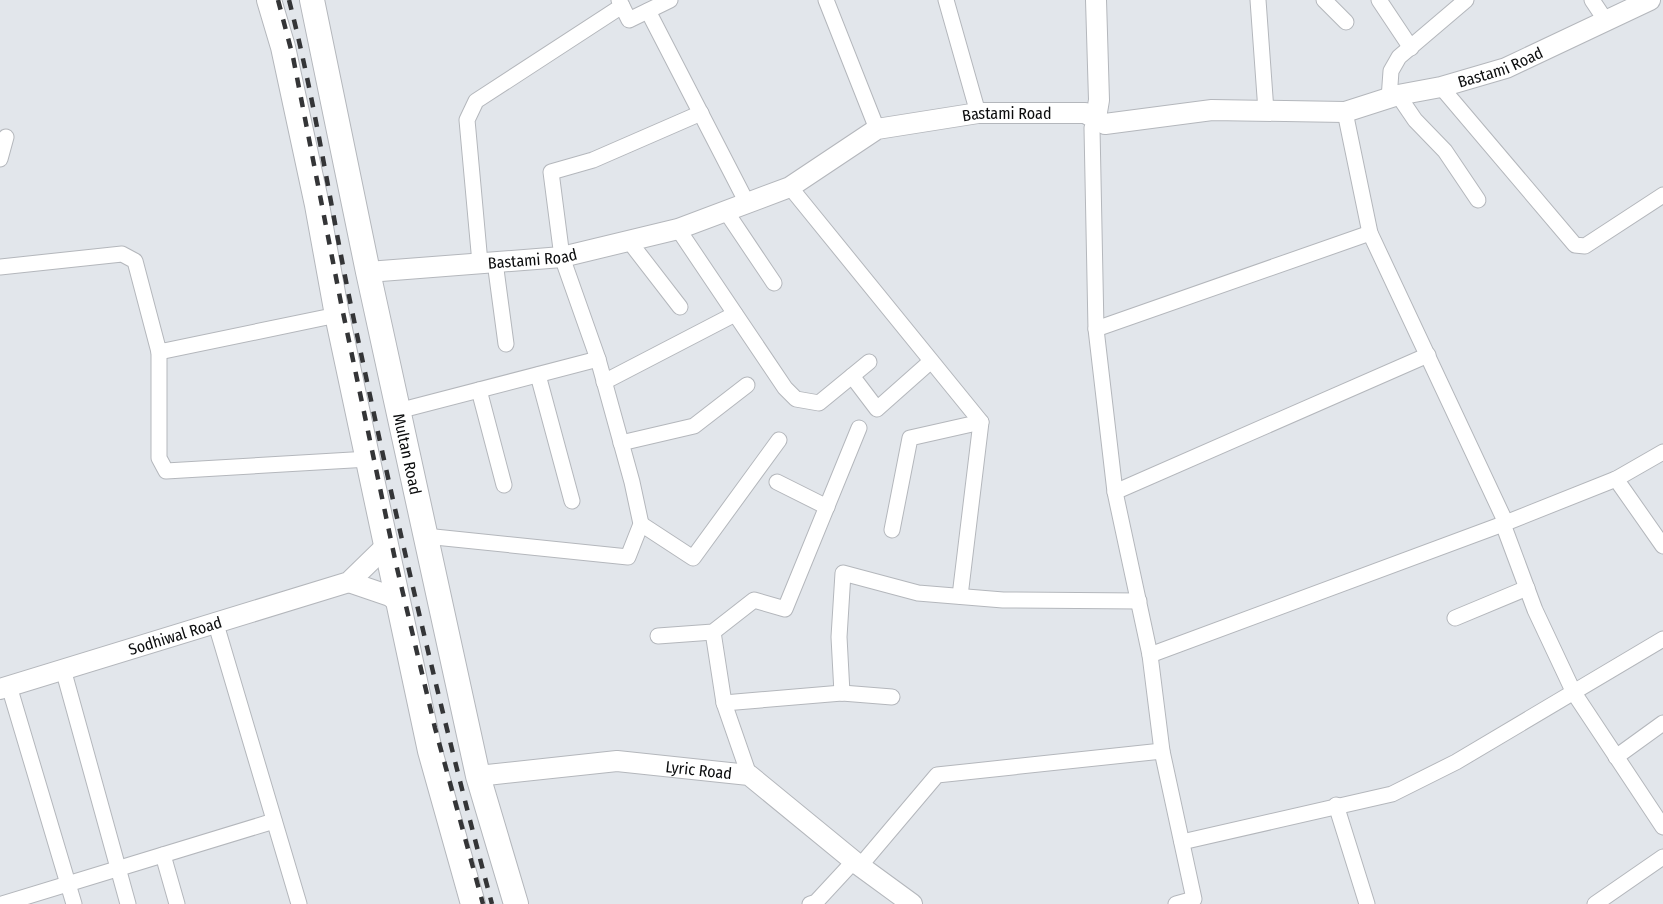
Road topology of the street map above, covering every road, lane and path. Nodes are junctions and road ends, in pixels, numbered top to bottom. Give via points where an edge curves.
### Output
1 (269, 0) edge
2 (312, 0) edge
3 (670, 0) edge
4 (825, 0) edge
5 (946, 0) edge
6 (1096, 0) edge
7 (1258, 0) edge
8 (1324, 0) edge
9 (1379, 0) edge
10 (1466, 0) edge
11 (1592, 0) edge
12 (1650, 0) edge
13 (620, 3) edge
14 (648, 11) junction
15 (1606, 21) junction
16 (1346, 22) dead end
17 (1411, 48) junction
18 (1441, 87) junction
19 (1393, 97) junction
20 (335, 105) junction
21 (1266, 111) junction
22 (297, 112) junction
23 (1345, 112) junction
24 (702, 113) junction
25 (978, 113) junction
26 (1096, 118) junction
27 (877, 129) junction
28 (6, 136) dead end
29 (0, 159) edge
30 (790, 187) junction
31 (1663, 195) edge
32 (1478, 200) dead end
33 (747, 202) junction
34 (725, 210) junction
35 (678, 229) junction
36 (1370, 233) junction
37 (629, 241) junction
38 (562, 257) junction
39 (487, 263) junction
40 (0, 267) edge
41 (368, 272) junction
42 (774, 283) dead end
43 (680, 307) dead end
44 (735, 314) junction
45 (337, 315) junction
46 (1096, 329) junction
47 (506, 344) dead end
48 (159, 352) junction
49 (1428, 355) junction
50 (598, 359) junction
51 (869, 362) dead end
52 (930, 362) junction
53 (538, 375) junction
54 (852, 376) junction
55 (604, 382) junction
56 (747, 385) dead end
57 (479, 390) junction
58 (398, 411) junction
59 (981, 422) junction
60 (859, 428) dead end
61 (779, 440) dead end
62 (621, 443) junction
63 (1663, 452) edge
64 (369, 459) junction
65 (1616, 479) junction
66 (777, 482) dead end
67 (504, 485) dead end
68 (1115, 492) junction
69 (572, 501) dead end
70 (827, 507) junction
71 (641, 524) junction
72 (1505, 524) junction
73 (892, 530) dead end
74 (425, 536) junction
75 (387, 545) junction
76 (1663, 546) edge
77 (349, 582) junction
78 (1527, 588) junction
79 (960, 596) junction
80 (1139, 601) junction
81 (399, 603) junction
82 (1455, 618) dead end
83 (215, 621) junction
84 (713, 632) junction
85 (658, 636) dead end
86 (1663, 639) edge
87 (1150, 655) junction
88 (63, 669) junction
89 (4, 688) edge
90 (842, 693) junction
91 (1574, 693) junction
92 (892, 697) dead end
93 (724, 703) junction
94 (1663, 723) edge
95 (1162, 751) junction
96 (1616, 757) junction
97 (749, 775) junction
98 (478, 776) junction
99 (1336, 805) junction
100 (1657, 807) edge
101 (274, 822) junction
102 (1663, 827) edge
103 (1182, 842) junction
104 (163, 855) junction
105 (1663, 857) edge
106 (857, 864) junction
107 (117, 869) junction
108 (68, 884) junction
109 (27, 900) edge
110 (2, 904) edge
111 (74, 904) edge
112 (128, 904) edge
113 (177, 904) edge
114 (298, 904) edge
115 (472, 904) edge
116 (516, 904) edge
117 (814, 904) edge
118 (912, 904) edge
119 (1176, 904) edge
120 (1367, 904) edge
121 (1595, 904) edge

1 - 22 main road
2 - 20 main road, Multan Road
3 - 14 street
4 - 27 street
5 - 25 street
6 - 26 street
7 - 21 street
8 - 16 street
9 - 17 street
10 - 17 street
11 - 15 street
12 - 15 street, Bastami Road
13 - 14 street via 629,20
13 - 39 street via 476,101 467,120
14 - 24 street
15 - 18 street, Bastami Road via 1506,68
17 - 19 street via 1399,57 1391,71
18 - 19 street, Bastami Road
18 - 31 street via 1575,245 1584,246
19 - 23 street, Bastami Road
19 - 32 street via 1445,151
20 - 22 main road
20 - 41 main road, Multan Road
21 - 23 street, Bastami Road
21 - 26 street, Bastami Road via 1212,110 1106,124
22 - 45 main road
23 - 36 street
24 - 33 street
24 - 38 street via 593,160 551,172
25 - 26 street, Bastami Road via 1085,113
25 - 27 street, Bastami Road
26 - 46 street via 1092,128
27 - 30 street, Bastami Road
28 - 29 street
30 - 33 street, Bastami Road
30 - 52 street
33 - 34 street, Bastami Road
34 - 35 street, Bastami Road
34 - 42 street
35 - 37 street, Bastami Road
35 - 44 street
36 - 46 street
36 - 49 street
37 - 38 street, Bastami Road
37 - 43 street
38 - 39 street, Bastami Road
38 - 50 street
39 - 41 street, Bastami Road
39 - 47 street
40 - 48 street via 122,254 135,261
41 - 58 main road, Multan Road
44 - 54 street via 796,399 819,403
44 - 55 street
45 - 48 street
45 - 64 main road
46 - 68 street
48 - 64 street via 159,458 166,471
49 - 68 street
49 - 72 street
50 - 53 street
50 - 55 street
51 - 54 street
52 - 54 street via 877,409
52 - 59 street
53 - 57 street
53 - 69 street
55 - 62 street
56 - 62 street via 694,426
57 - 58 street
57 - 67 street
58 - 74 main road, Multan Road
59 - 73 street via 910,438
59 - 79 street
60 - 70 street
61 - 71 street via 693,558
62 - 71 street
63 - 65 street
64 - 75 main road
65 - 72 street
65 - 76 street
66 - 70 street
68 - 80 street
70 - 84 street via 785,609 754,600
71 - 74 street via 628,557
72 - 78 street
72 - 87 street
74 - 98 main road, Multan Road
75 - 77 street, Sodhiwal Road
75 - 81 main road
77 - 81 street
77 - 83 street, Sodhiwal Road
78 - 82 street
78 - 91 street
79 - 80 street
79 - 90 street via 918,593 843,573
80 - 87 street
81 - 115 main road via 430,751
83 - 88 street, Sodhiwal Road
83 - 101 street
84 - 85 street
84 - 93 street
86 - 91 street
87 - 95 street
88 - 89 street, Sodhiwal Road
88 - 107 street
89 - 108 street
90 - 92 street
90 - 93 street
91 - 96 street
91 - 99 street via 1424,780 1392,794
93 - 97 street
94 - 96 street
95 - 103 street
95 - 106 street via 937,775
96 - 100 street
97 - 98 street, Lyric Road via 617,761
97 - 106 street, Lyric Road
98 - 116 main road, Multan Road
99 - 103 street
99 - 120 street
100 - 102 street
101 - 104 street
101 - 114 street
103 - 119 street via 1194,899
104 - 107 street
104 - 113 street
105 - 121 street
106 - 117 street
106 - 118 street, Lyric Road
107 - 108 street
107 - 112 street
108 - 109 street
108 - 111 street
109 - 110 street

